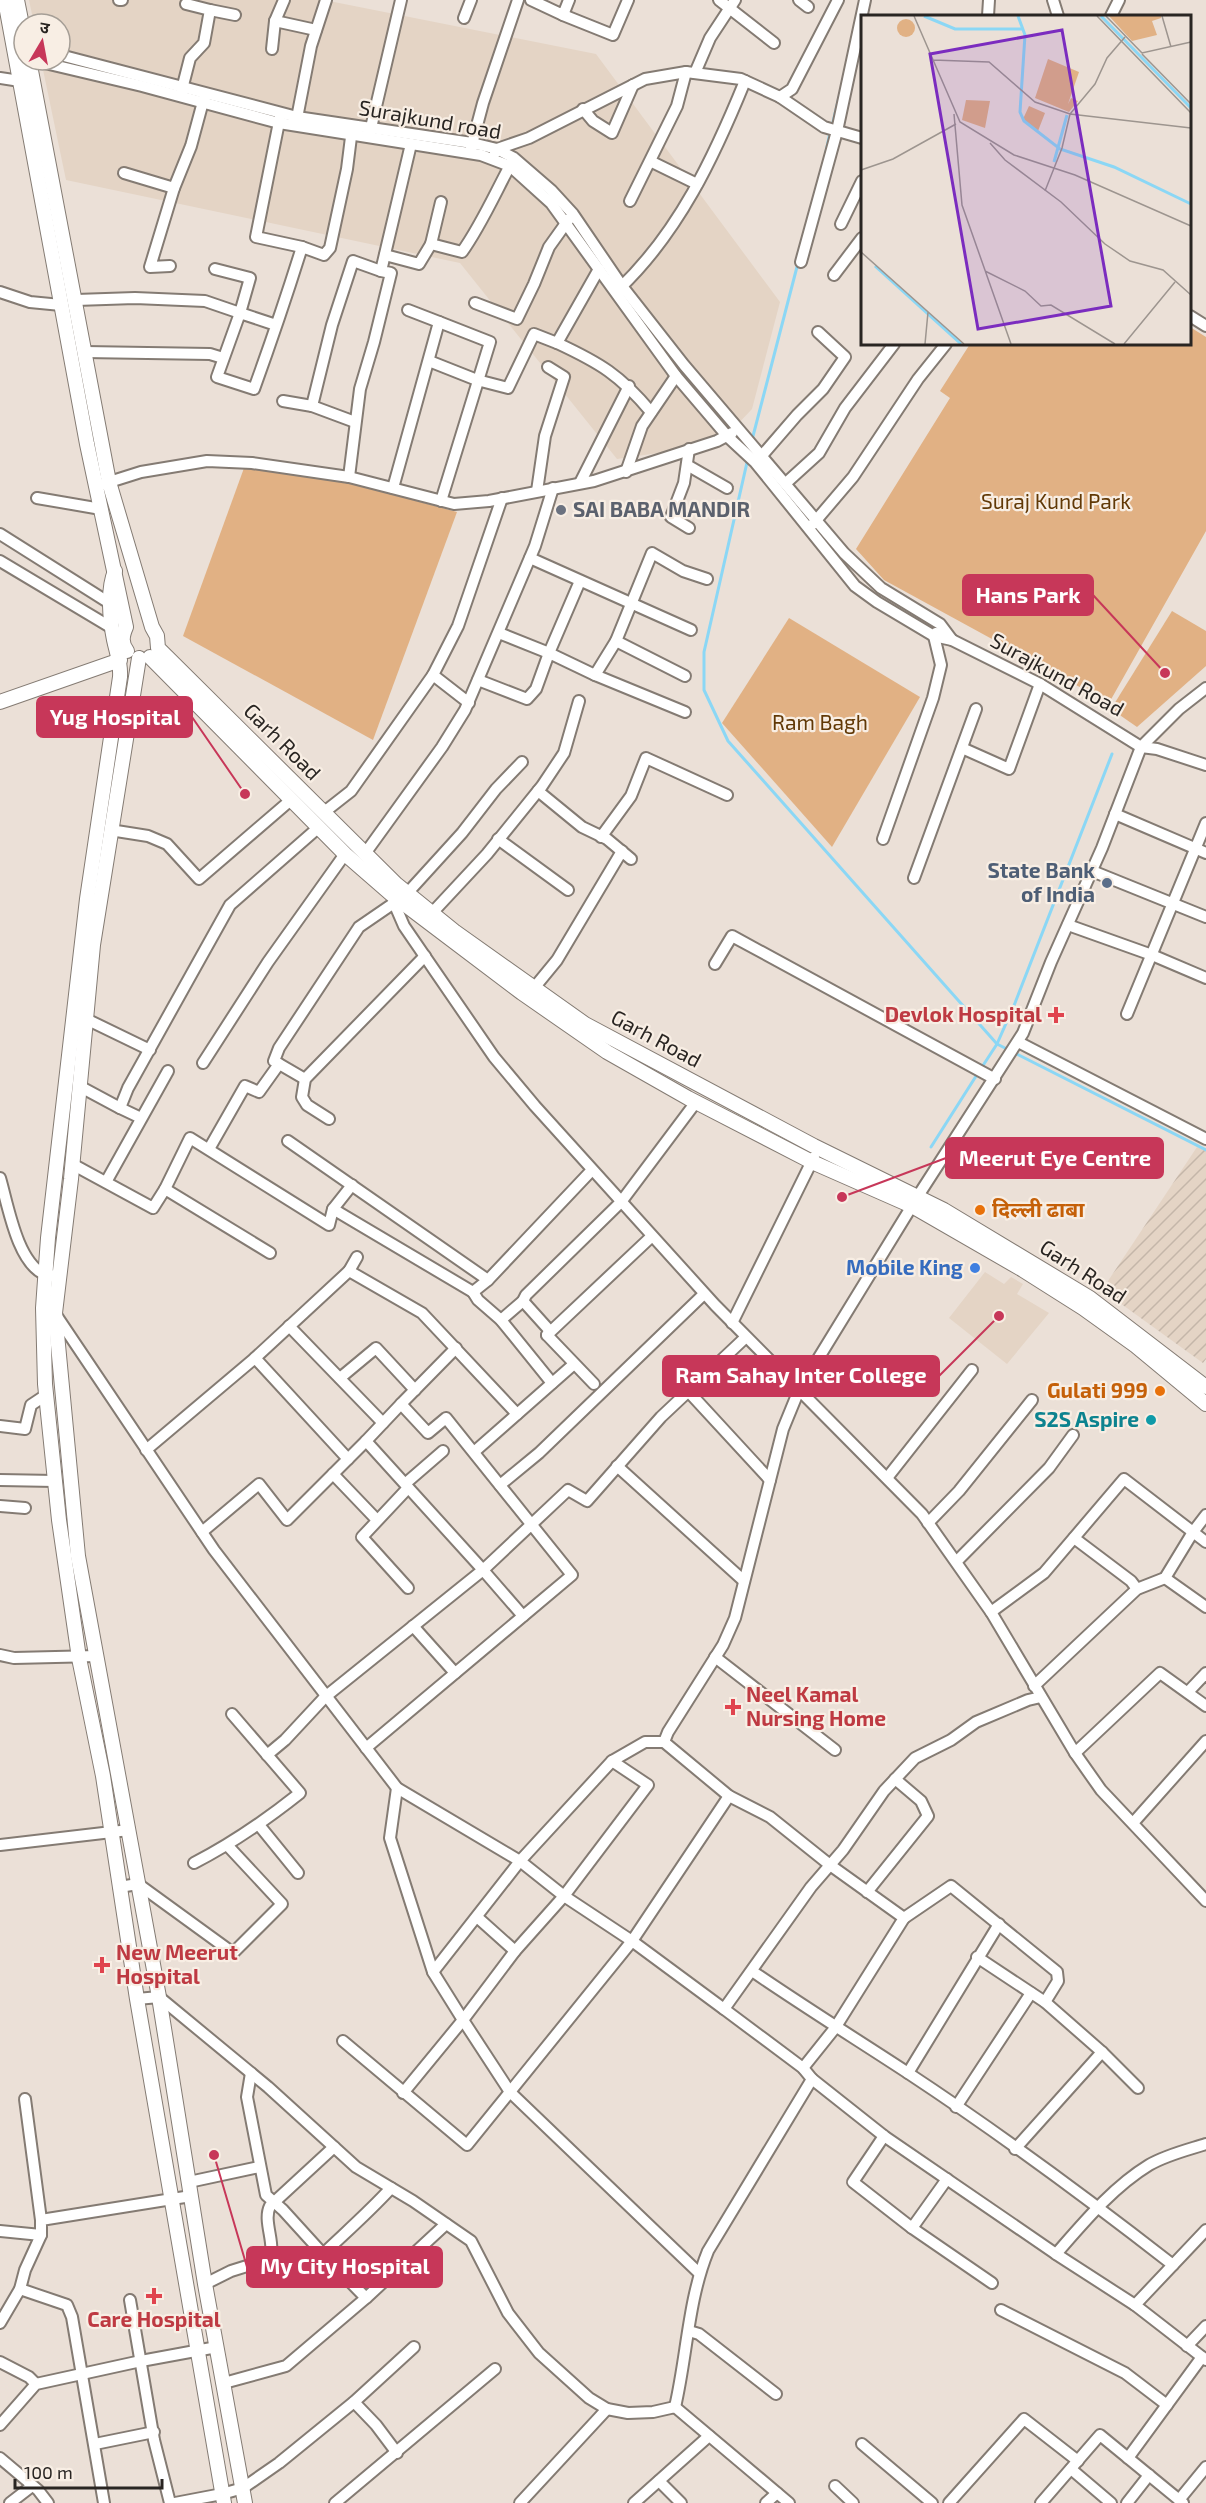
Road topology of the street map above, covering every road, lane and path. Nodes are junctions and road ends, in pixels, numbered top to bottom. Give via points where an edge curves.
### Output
1 (5, 0) edge
2 (284, 0) edge
3 (326, 0) edge
4 (401, 0) edge
5 (471, 0) edge
6 (518, 0) edge
7 (531, 0) edge
8 (568, 0) edge
9 (628, 0) edge
10 (719, 0) edge
11 (799, 0) edge
12 (838, 0) edge
13 (865, 0) edge
14 (989, 0) edge
15 (1053, 0) edge
16 (1119, 0) edge
17 (186, 4) dead end
18 (732, 4) edge
19 (808, 7) dead end
20 (210, 10) junction
21 (235, 15) dead end
22 (563, 15) junction
23 (861, 15) edge
24 (988, 15) edge
25 (1058, 15) edge
26 (1112, 15) edge
27 (861, 16) edge
28 (464, 18) dead end
29 (12, 21) edge
30 (275, 21) junction
31 (316, 30) junction
32 (774, 43) dead end
33 (272, 49) dead end
34 (72, 59) edge
35 (72, 66) edge
36 (22, 72) edge
37 (27, 72) edge
38 (690, 73) junction
39 (0, 78) edge
40 (21, 81) junction
41 (143, 81) junction
42 (745, 81) junction
43 (633, 85) junction
44 (181, 92) junction
45 (780, 98) junction
46 (204, 99) junction
47 (583, 109) junction
48 (280, 118) junction
49 (296, 122) junction
50 (832, 129) junction
51 (352, 131) junction
52 (370, 133) junction
53 (861, 138) edge
54 (411, 144) junction
55 (471, 148) junction
56 (494, 154) junction
57 (512, 162) junction
58 (652, 162) junction
59 (124, 172) dead end
60 (861, 183) edge
61 (697, 184) junction
62 (174, 188) junction
63 (630, 201) dead end
64 (441, 202) dead end
65 (570, 219) junction
66 (841, 224) dead end
67 (861, 239) edge
68 (431, 244) junction
69 (302, 247) junction
70 (385, 255) junction
71 (801, 262) dead end
72 (171, 266) dead end
73 (215, 269) dead end
74 (599, 269) junction
75 (381, 271) junction
76 (834, 275) dead end
77 (619, 289) junction
78 (0, 292) edge
79 (76, 302) junction
80 (475, 303) dead end
81 (61, 306) junction
82 (408, 310) dead end
83 (240, 313) junction
84 (1191, 317) edge
85 (439, 322) junction
86 (276, 325) junction
87 (1206, 326) edge
88 (818, 332) dead end
89 (556, 343) junction
90 (893, 345) edge
91 (945, 345) edge
92 (85, 352) junction
93 (223, 358) junction
94 (429, 361) junction
95 (548, 367) dead end
96 (676, 376) junction
97 (477, 380) junction
98 (629, 386) junction
99 (284, 401) dead end
100 (312, 406) junction
101 (651, 412) junction
102 (355, 422) junction
103 (739, 431) junction
104 (728, 437) junction
105 (689, 449) junction
106 (757, 459) junction
107 (687, 465) junction
108 (626, 472) junction
109 (349, 477) junction
110 (580, 483) junction
111 (786, 483) junction
112 (103, 484) junction
113 (393, 488) junction
114 (554, 488) junction
115 (726, 488) dead end
116 (537, 491) junction
117 (37, 498) dead end
118 (502, 498) junction
119 (441, 501) junction
120 (101, 509) junction
121 (817, 520) junction
122 (689, 528) dead end
123 (808, 528) junction
124 (0, 534) edge
125 (530, 558) junction
126 (0, 561) edge
127 (115, 571) junction
128 (707, 579) dead end
129 (580, 581) junction
130 (631, 602) junction
131 (111, 604) junction
132 (940, 624) junction
133 (112, 628) junction
134 (691, 630) dead end
135 (498, 633) junction
136 (934, 636) junction
137 (952, 640) junction
138 (616, 641) junction
139 (151, 650) junction
140 (549, 653) junction
141 (120, 660) junction
142 (433, 675) junction
143 (595, 675) junction
144 (686, 676) dead end
145 (478, 680) junction
146 (1040, 684) junction
147 (1206, 688) edge
148 (579, 701) dead end
149 (0, 702) edge
150 (469, 703) junction
151 (976, 709) dead end
152 (685, 712) dead end
153 (1141, 747) junction
154 (962, 748) junction
155 (261, 759) junction
156 (522, 762) dead end
157 (1206, 765) edge
158 (538, 791) junction
159 (727, 795) dead end
160 (292, 800) junction
161 (1114, 814) junction
162 (321, 820) junction
163 (1206, 823) edge
164 (110, 830) junction
165 (601, 837) junction
166 (498, 839) junction
167 (884, 839) dead end
168 (1201, 851) edge
169 (345, 854) junction
170 (364, 855) junction
171 (1092, 871) junction
172 (914, 878) dead end
173 (568, 890) dead end
174 (398, 895) junction
175 (93, 900) junction
176 (1173, 904) junction
177 (432, 913) junction
178 (1206, 917) edge
179 (1068, 925) junction
180 (1152, 955) junction
181 (425, 956) junction
182 (715, 964) dead end
183 (505, 974) junction
184 (1206, 978) edge
185 (534, 988) junction
186 (1127, 1014) dead end
187 (80, 1018) junction
188 (585, 1030) junction
189 (1018, 1042) junction
190 (150, 1050) junction
191 (627, 1055) junction
192 (203, 1063) dead end
193 (279, 1064) junction
194 (168, 1071) dead end
195 (305, 1079) junction
196 (995, 1079) junction
197 (79, 1086) junction
198 (696, 1102) junction
199 (120, 1108) junction
200 (141, 1118) junction
201 (329, 1119) dead end
202 (1206, 1139) edge
203 (288, 1141) dead end
204 (209, 1149) junction
205 (818, 1149) junction
206 (812, 1162) junction
207 (72, 1164) junction
208 (592, 1170) junction
209 (0, 1178) edge
210 (106, 1182) junction
211 (352, 1185) junction
212 (165, 1189) junction
213 (915, 1201) junction
214 (621, 1202) junction
215 (333, 1209) junction
216 (651, 1237) junction
217 (270, 1253) dead end
218 (357, 1257) dead end
219 (349, 1271) junction
220 (52, 1275) junction
221 (488, 1280) junction
222 (473, 1292) junction
223 (704, 1294) junction
224 (523, 1301) junction
225 (1087, 1303) junction
226 (49, 1310) junction
227 (501, 1320) junction
228 (732, 1323) junction
229 (289, 1326) junction
230 (548, 1335) junction
231 (746, 1337) junction
232 (456, 1348) junction
233 (255, 1358) junction
234 (574, 1364) junction
235 (972, 1370) dead end
236 (340, 1378) junction
237 (552, 1383) junction
238 (594, 1384) dead end
239 (1206, 1387) edge
240 (415, 1390) junction
241 (799, 1390) junction
242 (688, 1391) junction
243 (46, 1395) junction
244 (1032, 1400) dead end
245 (401, 1404) junction
246 (1206, 1404) edge
247 (517, 1414) junction
248 (383, 1423) junction
249 (0, 1426) edge
250 (1073, 1435) dead end
251 (366, 1441) junction
252 (146, 1450) junction
253 (443, 1451) dead end
254 (474, 1452) junction
255 (348, 1459) junction
256 (618, 1466) junction
257 (70, 1467) junction
258 (333, 1474) junction
259 (54, 1475) junction
260 (887, 1478) junction
261 (0, 1480) edge
262 (770, 1480) junction
263 (500, 1485) junction
264 (408, 1488) junction
265 (0, 1506) edge
266 (25, 1508) dead end
267 (1206, 1515) edge
268 (378, 1520) junction
269 (928, 1522) junction
270 (531, 1524) junction
271 (202, 1532) junction
272 (1193, 1532) junction
273 (1074, 1538) junction
274 (1206, 1542) edge
275 (957, 1561) junction
276 (483, 1570) junction
277 (1165, 1578) junction
278 (744, 1581) junction
279 (408, 1588) dead end
280 (1137, 1589) junction
281 (1206, 1607) edge
282 (991, 1612) junction
283 (523, 1616) junction
284 (413, 1626) junction
285 (0, 1655) edge
286 (97, 1656) junction
287 (715, 1657) junction
288 (79, 1658) junction
289 (1206, 1672) edge
290 (455, 1673) junction
291 (1034, 1686) junction
292 (1188, 1692) junction
293 (325, 1697) junction
294 (1041, 1697) junction
295 (1206, 1706) edge
296 (232, 1714) dead end
297 (1206, 1741) edge
298 (664, 1742) junction
299 (366, 1748) junction
300 (835, 1750) dead end
301 (1075, 1753) junction
302 (267, 1755) junction
303 (612, 1761) junction
304 (895, 1779) junction
305 (397, 1788) junction
306 (729, 1796) junction
307 (1133, 1823) junction
308 (259, 1825) junction
309 (129, 1830) junction
310 (110, 1834) junction
311 (0, 1845) edge
312 (228, 1846) junction
313 (520, 1861) junction
314 (194, 1863) dead end
315 (830, 1865) junction
316 (298, 1873) dead end
317 (138, 1884) junction
318 (119, 1887) junction
319 (867, 1892) junction
320 (564, 1896) junction
321 (1206, 1901) edge
322 (477, 1917) junction
323 (904, 1918) junction
324 (999, 1924) junction
325 (632, 1941) junction
326 (514, 1951) junction
327 (977, 1958) junction
328 (752, 1971) junction
329 (433, 1972) junction
330 (1031, 1994) junction
331 (159, 1997) junction
332 (137, 1999) junction
333 (1045, 2002) junction
334 (724, 2009) junction
335 (463, 2020) junction
336 (835, 2028) junction
337 (343, 2041) dead end
338 (1102, 2052) junction
339 (803, 2068) junction
340 (251, 2073) junction
341 (908, 2073) junction
342 (812, 2079) junction
343 (1138, 2088) dead end
344 (404, 2092) junction
345 (510, 2092) junction
346 (25, 2099) dead end
347 (956, 2107) junction
348 (884, 2136) junction
349 (1206, 2144) edge
350 (334, 2146) junction
351 (1015, 2149) junction
352 (260, 2167) junction
353 (946, 2179) junction
354 (392, 2188) junction
355 (190, 2189) junction
356 (172, 2199) junction
357 (273, 2202) junction
358 (1098, 2207) junction
359 (41, 2220) junction
360 (446, 2224) junction
361 (912, 2228) junction
362 (1206, 2230) edge
363 (0, 2231) edge
364 (40, 2235) junction
365 (323, 2254) junction
366 (1056, 2254) junction
367 (1173, 2265) junction
368 (699, 2273) junction
369 (992, 2283) dead end
370 (205, 2284) junction
371 (20, 2289) junction
372 (366, 2298) junction
373 (130, 2300) dead end
374 (1135, 2305) junction
375 (1001, 2310) dead end
376 (2, 2315) edge
377 (1206, 2326) edge
378 (689, 2331) junction
379 (1187, 2346) junction
380 (217, 2347) junction
381 (414, 2347) dead end
382 (199, 2350) junction
383 (1204, 2359) edge
384 (141, 2361) junction
385 (0, 2362) edge
386 (495, 2369) dead end
387 (82, 2373) junction
388 (224, 2383) junction
389 (36, 2384) junction
390 (776, 2394) dead end
391 (354, 2402) junction
392 (1167, 2405) junction
393 (675, 2407) junction
394 (607, 2409) junction
395 (0, 2425) edge
396 (154, 2432) junction
397 (709, 2436) junction
398 (95, 2444) junction
399 (862, 2444) dead end
400 (397, 2453) junction
401 (0, 2458) edge
402 (1128, 2458) junction
403 (1074, 2465) junction
404 (1206, 2467) edge
405 (1149, 2475) junction
406 (659, 2481) junction
407 (32, 2486) junction
408 (835, 2486) dead end
409 (243, 2488) junction
410 (777, 2493) junction
411 (224, 2499) edge
412 (526, 2501) edge
413 (1181, 2501) edge
414 (10, 2503) edge
415 (48, 2503) edge
416 (104, 2503) edge
417 (170, 2503) edge
418 (176, 2503) edge
419 (245, 2503) edge
420 (335, 2503) edge
421 (634, 2503) edge
422 (681, 2503) edge
423 (766, 2503) edge
424 (789, 2503) edge
425 (853, 2503) edge
426 (932, 2503) edge
427 (949, 2503) edge
428 (1041, 2503) edge
429 (1111, 2503) edge
430 (1126, 2503) edge

1 - 29 main road
2 - 30 street
3 - 31 street
4 - 52 street
5 - 28 street
6 - 55 street
7 - 22 street
8 - 22 street
9 - 22 street via 613,35
10 - 18 street
11 - 19 street
12 - 45 street via 792,89
13 - 23 street
14 - 24 street
15 - 25 street
16 - 26 street
17 - 20 street
18 - 32 street
18 - 38 street
20 - 21 street
20 - 44 street via 204,43 190,58
27 - 50 street
30 - 31 street
30 - 33 street
31 - 49 street
34 - 41 street, Surajkund road
35 - 41 street
36 - 40 main road
37 - 79 main road
38 - 42 street
38 - 43 street via 645,79
38 - 58 street
39 - 40 street
40 - 81 main road
41 - 44 street, Surajkund road
42 - 45 street
42 - 61 street
43 - 47 street
43 - 47 street via 612,133 592,121
44 - 46 street, Surajkund road
45 - 50 street
46 - 48 street, Surajkund road
46 - 62 street
47 - 56 street
48 - 49 street, Surajkund road
48 - 69 street via 256,237
49 - 51 street, Surajkund road
50 - 53 street
50 - 71 street
51 - 52 street, Surajkund road
51 - 69 street via 330,248 324,255
52 - 54 street
52 - 55 street, Surajkund road
54 - 55 street
54 - 70 street
55 - 56 street, Surajkund road
56 - 57 street, Surajkund road
57 - 65 street, Surajkund road via 551,190
57 - 68 street via 462,252
58 - 61 street
58 - 63 street
59 - 62 street
60 - 66 street
61 - 77 street via 680,217
62 - 72 street via 150,267
64 - 68 street
65 - 74 street
65 - 77 street, Surajkund road
65 - 80 street via 549,247 517,319
67 - 76 street
68 - 70 street via 419,264
69 - 86 street
70 - 75 street
73 - 83 street via 250,278
74 - 77 street
74 - 89 street
75 - 100 street via 353,261
75 - 102 street via 391,273
77 - 96 street
77 - 103 street, Surajkund road
78 - 81 street via 30,302
79 - 81 main road
79 - 83 street via 135,298 205,302
79 - 92 main road
81 - 112 main road
82 - 85 street
83 - 86 street
83 - 93 street
84 - 87 street
85 - 94 street
85 - 97 street via 490,342
86 - 93 street via 254,388 217,377
88 - 106 street via 845,357 823,389
89 - 97 street via 534,334 508,388
89 - 98 street via 588,357
90 - 111 street via 845,408 819,453
91 - 121 street via 853,477
92 - 93 street via 210,354
92 - 112 main road
94 - 97 street
94 - 113 street
95 - 116 street via 564,377 545,436
96 - 101 street
96 - 104 street
97 - 119 street
98 - 101 street
98 - 110 street
99 - 100 street
100 - 102 street
101 - 108 street
102 - 109 street
103 - 104 street
103 - 106 street, Surajkund road
104 - 105 street
104 - 106 street
105 - 107 street
105 - 108 street
106 - 111 street
106 - 123 street
107 - 115 street
107 - 122 street via 671,517
108 - 110 street
109 - 112 street via 252,463 207,462 141,472
109 - 113 street
110 - 114 street
111 - 121 street
112 - 120 main road
112 - 139 main road via 152,627
113 - 119 street
114 - 116 street
114 - 125 street
116 - 118 street
117 - 120 street
118 - 119 street via 454,504
118 - 142 street via 458,626
120 - 127 main road
121 - 123 street
121 - 132 street via 862,573
123 - 136 street via 855,586
124 - 131 street
125 - 129 street
125 - 135 street
126 - 133 street
127 - 131 main road
127 - 139 main road via 126,627 123,645 128,653
128 - 130 street via 683,571 652,553
129 - 130 street
129 - 140 street
130 - 134 street
130 - 138 street
131 - 133 main road
132 - 136 street
132 - 137 street
133 - 141 main road
135 - 140 street
135 - 145 street
136 - 137 street
136 - 167 street via 941,665 933,698
137 - 146 street, Surajkund Road
138 - 143 street
138 - 144 street
139 - 155 main road, Garh Road
139 - 164 main road
140 - 143 street
140 - 145 street via 536,689 527,699
141 - 149 main road
141 - 175 main road
142 - 150 street
142 - 162 street via 351,791
143 - 152 street
145 - 150 street
146 - 153 street, Surajkund Road
146 - 154 street via 1010,769
147 - 153 street
148 - 158 street via 564,753
150 - 170 street
151 - 154 street
153 - 157 street, Surajkund Road
153 - 161 street
154 - 172 street
155 - 160 main road, Garh Road
155 - 162 main road, Garh Road
156 - 174 street via 462,833
158 - 165 street via 582,827
158 - 166 street
159 - 165 street via 646,758 632,796
160 - 162 main road, Garh Road
160 - 164 street via 199,879 167,844 148,836
161 - 168 street
161 - 171 street
162 - 169 main road, Garh Road
162 - 170 main road, Garh Road
162 - 190 street via 230,905
163 - 168 street
164 - 175 main road
165 - 185 street via 626,855
166 - 173 street
166 - 177 street
168 - 176 street
169 - 174 main road, Garh Road
169 - 192 street
170 - 174 main road, Garh Road
171 - 176 street
171 - 179 street
174 - 177 main road, Garh Road
174 - 181 street via 404,926
174 - 183 main road, Garh Road
174 - 193 street via 359,927 279,1048 274,1061
175 - 187 main road
176 - 178 street
176 - 180 street
177 - 183 main road, Garh Road
179 - 180 street
179 - 189 street
180 - 184 street
180 - 186 street
181 - 195 street
181 - 208 street via 494,1057
182 - 196 street via 732,936
183 - 185 main road, Garh Road
183 - 188 main road, Garh Road
185 - 188 main road, Garh Road
187 - 190 street
187 - 197 main road
187 - 220 main road
188 - 191 main road, Garh Road
189 - 196 street
189 - 202 street
190 - 199 street
191 - 198 main road, Garh Road
191 - 205 main road, Garh Road
193 - 195 street
193 - 204 street via 259,1092 245,1086
194 - 200 street
195 - 201 street via 302,1097 307,1105
196 - 213 street
197 - 199 street
197 - 207 main road
198 - 206 main road, Garh Road
198 - 214 street
199 - 200 street
200 - 210 street
203 - 211 street
204 - 212 street via 190,1137
204 - 215 street via 329,1225
205 - 206 street
205 - 213 main road, Garh Road
206 - 213 main road, Garh Road
206 - 228 street
207 - 210 street
207 - 220 main road
208 - 214 street
208 - 221 street
209 - 220 street via 21,1246 30,1262
210 - 212 street via 153,1208
211 - 215 street
211 - 221 street
212 - 217 street
213 - 225 main road, Garh Road
213 - 241 street
214 - 216 street
214 - 224 street
215 - 222 street
216 - 223 street
216 - 230 street
218 - 219 street
219 - 229 street
219 - 232 street via 422,1312
220 - 226 main road
221 - 222 street
222 - 227 street
223 - 228 street
223 - 263 street via 539,1453
224 - 227 street
224 - 230 street via 550,1331
225 - 239 main road, Garh Road
225 - 246 main road, Garh Road
226 - 243 main road
226 - 252 street
226 - 257 main road
227 - 237 street
228 - 231 street
229 - 233 street
229 - 236 street
230 - 234 street
231 - 241 street
231 - 242 street
232 - 240 street
232 - 247 street
233 - 252 street
233 - 255 street
234 - 237 street
234 - 238 street
235 - 260 street
236 - 240 street via 376,1348
236 - 248 street
237 - 247 street
240 - 245 street
241 - 260 street
241 - 262 street via 783,1429
242 - 256 street
242 - 262 street
243 - 249 street via 30,1405 25,1429
243 - 259 main road
244 - 269 street via 959,1491
245 - 248 street
245 - 254 street via 428,1433 446,1418
247 - 254 street
248 - 251 street
250 - 275 street via 1049,1468
251 - 255 street
251 - 264 street
252 - 271 street
253 - 264 street via 406,1483
254 - 263 street
255 - 258 street
256 - 270 street via 587,1501 568,1490
256 - 278 street
257 - 259 main road
257 - 286 main road via 78,1556
258 - 268 street
258 - 271 street via 287,1520 260,1484
259 - 261 street
259 - 288 main road
260 - 269 street
262 - 278 street
263 - 270 street
264 - 268 street
264 - 276 street
265 - 266 street
267 - 272 street
268 - 279 street via 362,1537
269 - 275 street
270 - 276 street
270 - 283 street via 572,1575
271 - 293 street
272 - 273 street via 1124,1479
272 - 274 street
272 - 277 street
273 - 280 street
273 - 282 street via 1044,1573
275 - 282 street
276 - 283 street
276 - 284 street
277 - 280 street
277 - 281 street
278 - 287 street via 735,1618
280 - 291 street
282 - 291 street
283 - 290 street
284 - 290 street
284 - 293 street
285 - 288 street
286 - 288 street
286 - 309 main road
287 - 298 street
287 - 300 street
288 - 310 main road
289 - 292 street
290 - 299 street
291 - 294 street
292 - 295 street
292 - 301 street via 1160,1673
293 - 299 street
293 - 302 street
294 - 301 street
294 - 304 street via 975,1722 951,1740 915,1758
296 - 302 street
297 - 307 street
298 - 303 street via 645,1742
298 - 306 street
299 - 305 street
301 - 307 street via 1101,1790
302 - 308 street via 300,1793
303 - 313 street
303 - 320 street via 648,1785
304 - 315 street
304 - 319 street via 921,1801 928,1816
305 - 313 street
305 - 329 street via 390,1838
306 - 315 street via 770,1817
306 - 325 street
307 - 321 street
308 - 312 street
308 - 316 street
309 - 310 street
309 - 317 main road
310 - 311 street
310 - 318 main road
312 - 314 street
312 - 317 street via 282,1904 233,1953
313 - 320 street
313 - 322 street
315 - 319 street
315 - 328 street
317 - 318 street
317 - 331 main road
318 - 332 main road
319 - 323 street
320 - 325 street
320 - 326 street
322 - 326 street
322 - 329 street
323 - 324 street via 951,1886
323 - 336 street
324 - 327 street
324 - 333 street via 1057,1972 1058,1981
325 - 334 street
325 - 345 street
326 - 335 street
327 - 330 street
327 - 341 street
328 - 334 street
328 - 336 street
329 - 335 street
330 - 333 street
330 - 347 street
331 - 332 street
331 - 340 street
331 - 355 main road
332 - 356 main road
333 - 338 street
334 - 339 street
335 - 344 street
335 - 345 street
336 - 339 street
336 - 341 street
337 - 344 street
338 - 343 street
338 - 351 street
339 - 342 street
340 - 350 street
340 - 352 street via 247,2097
341 - 347 street
342 - 348 street
342 - 368 street via 708,2251
344 - 345 street via 467,2145
345 - 368 street
346 - 359 street
347 - 351 street
348 - 353 street
348 - 361 street via 853,2182
349 - 358 street via 1150,2164
350 - 354 street via 356,2167
350 - 357 street
351 - 358 street
352 - 355 street
352 - 357 street via 266,2195
353 - 361 street
353 - 366 street
354 - 360 street
354 - 365 street
355 - 356 street
355 - 370 main road
356 - 359 street
356 - 382 main road
357 - 365 street
357 - 370 street via 267,2211 272,2255
358 - 366 street
358 - 367 street
359 - 364 street
360 - 372 street
360 - 394 street via 471,2241 508,2313 539,2353 588,2398
361 - 369 street
362 - 367 street
363 - 364 street
364 - 371 street
365 - 372 street
366 - 374 street
367 - 374 street
368 - 378 street
370 - 380 main road
371 - 376 street
371 - 387 street via 67,2305
372 - 388 street via 286,2366
373 - 384 street
374 - 379 street
375 - 392 street via 1125,2373
377 - 379 street
378 - 390 street via 699,2334
378 - 393 street
379 - 383 street
380 - 382 street
380 - 388 main road
381 - 391 street
382 - 384 street
382 - 411 main road
383 - 392 street
384 - 387 street
384 - 396 street
385 - 389 street
386 - 400 street
387 - 389 street
387 - 398 street
388 - 409 main road
389 - 395 street
391 - 400 street
391 - 409 street
392 - 402 street
393 - 394 street via 628,2413
393 - 397 street
394 - 412 street
396 - 398 street
396 - 417 street
397 - 406 street
397 - 410 street
398 - 416 street
399 - 426 street
400 - 420 street
401 - 407 street
402 - 403 street via 1100,2435
402 - 405 street
403 - 427 street via 1024,2419
403 - 428 street
403 - 429 street
404 - 413 street
405 - 413 street
405 - 430 street
406 - 421 street
406 - 422 street
407 - 414 street
407 - 415 street
408 - 425 street
409 - 411 street
409 - 419 main road
410 - 423 street
410 - 424 street
411 - 418 street

